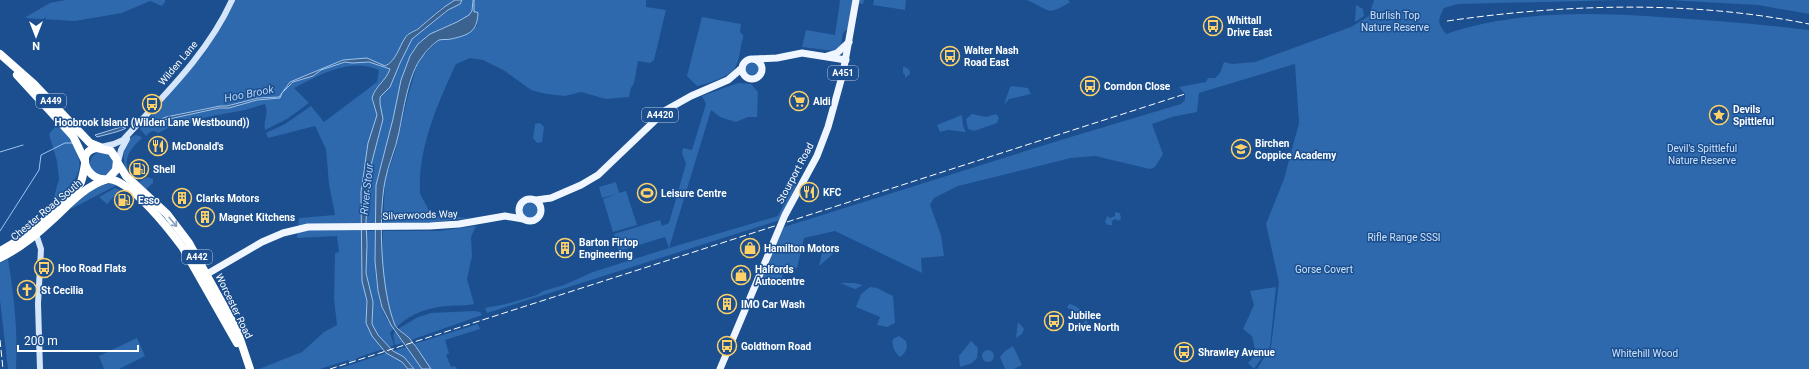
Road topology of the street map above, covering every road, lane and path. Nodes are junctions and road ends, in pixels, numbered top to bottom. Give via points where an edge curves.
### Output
1 (232, 0) edge
2 (856, 0) edge
3 (849, 42) junction
4 (0, 55) edge
5 (827, 56) junction
6 (777, 58) junction
7 (755, 59) junction
8 (846, 60) junction
9 (742, 68) junction
10 (762, 69) junction
11 (747, 77) junction
12 (728, 80) junction
13 (131, 133) junction
14 (100, 147) junction
15 (85, 162) junction
16 (118, 162) junction
17 (107, 179) junction
18 (551, 198) junction
19 (536, 200) junction
20 (519, 207) junction
21 (541, 212) junction
22 (505, 216) junction
23 (523, 219) junction
24 (36, 234) junction
25 (0, 251) edge
26 (0, 258) edge
27 (205, 278) junction
28 (40, 369) edge
29 (250, 369) edge
30 (720, 369) edge

1 - 13 street, Wilden Lane via 200,54
2 - 3 main road, Stourport Road / A451
3 - 5 main road
3 - 8 main road, Stourport Road / A451
4 - 14 highway, A449 via 34,84 90,143
4 - 15 highway, A449 via 70,132
5 - 6 main road via 802,53
5 - 8 main road
6 - 7 main road
6 - 10 main road
7 - 9 main road via 746,60
7 - 10 main road
8 - 30 main road, Stourport Road / A451 via 837,100 817,156 785,215
9 - 11 main road
9 - 12 main road, A4420
10 - 11 main road via 758,76
11 - 12 main road, A4420
12 - 18 main road, A4420 via 671,107 653,121 598,175
13 - 14 street, Wilden Lane via 117,144
13 - 16 street, Wilden Lane via 122,146
14 - 15 highway via 90,150
14 - 16 highway via 113,153
15 - 17 highway via 90,173
15 - 25 highway, Chester Road South via 80,183 66,199 16,242
16 - 17 highway via 116,170
16 -> 27 highway, Worcester Road / A442 via 126,176 167,214 179,229
17 - 24 highway, Chester Road South via 85,190
17 - 27 highway, Worcester Road / A442 via 124,184 160,220
18 - 19 main road, A4420
18 - 21 main road
19 - 20 main road via 524,200
19 - 21 main road via 540,204
20 - 22 main road, Silverwoods Way
20 - 23 main road
21 - 23 main road via 535,220
22 - 23 main road, Silverwoods Way
22 - 27 main road, Silverwoods Way via 448,225 315,226 297,229 267,239
24 - 26 highway, Chester Road South
24 - 28 street via 41,249 38,304
27 - 29 highway, Worcester Road / A442 via 237,330

